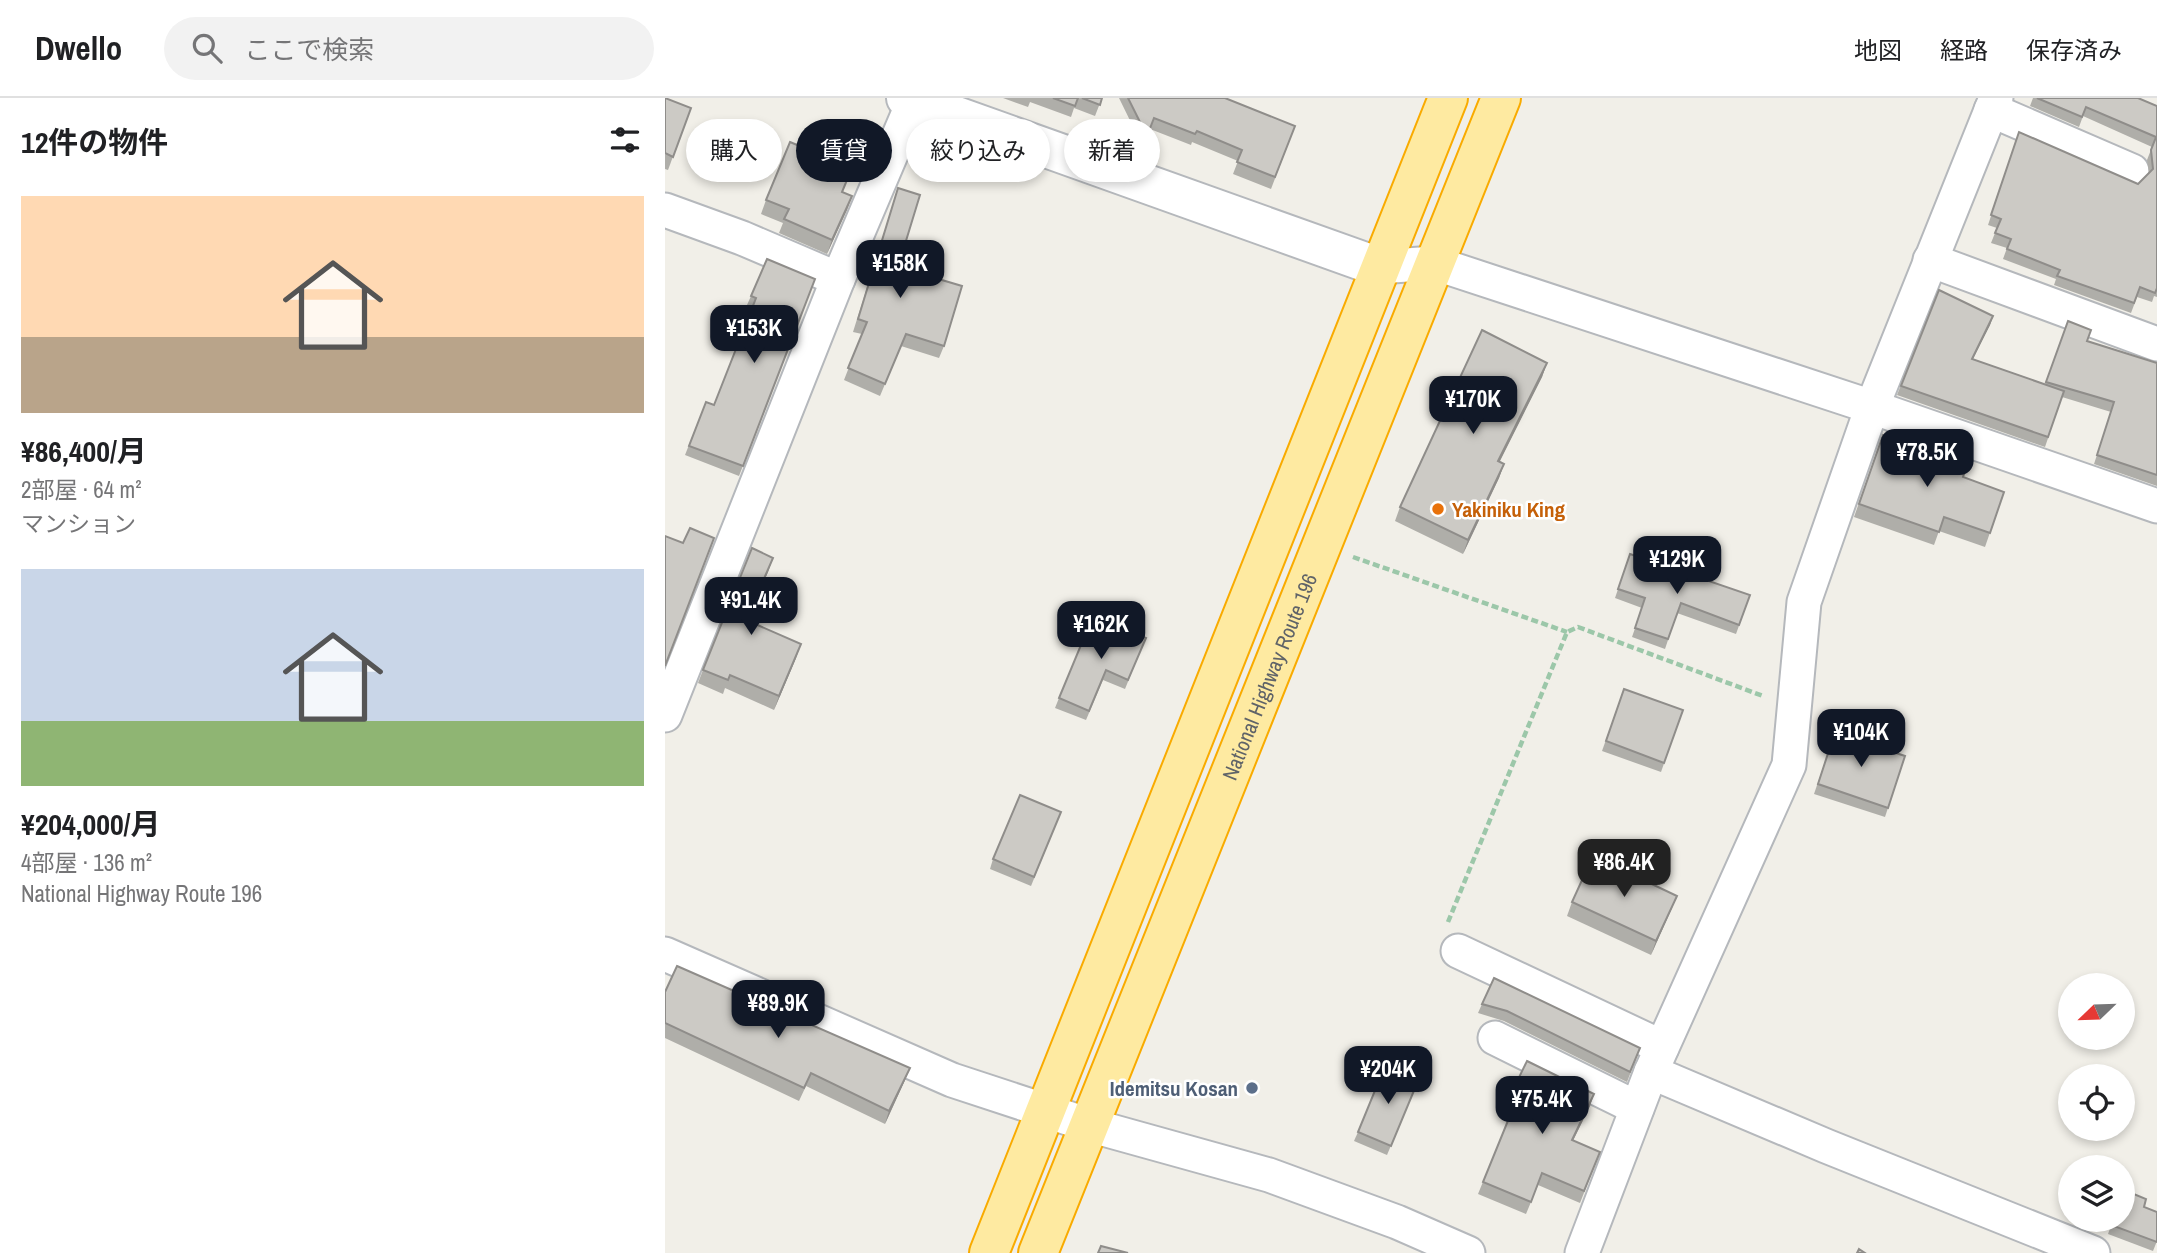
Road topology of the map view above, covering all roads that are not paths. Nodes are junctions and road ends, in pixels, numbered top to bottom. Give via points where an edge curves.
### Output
1 (1448, 98) edge
2 (1500, 98) edge
3 (911, 99) edge
4 (1993, 104) edge
5 (2132, 171) dead end
6 (665, 210) edge
7 (1930, 260) junction
8 (1434, 263) junction
9 (1379, 267) junction
10 (838, 279) junction
11 (2157, 344) edge
12 (1872, 407) junction
13 (2157, 506) edge
14 (665, 715) edge
15 (1458, 951) road end
16 (665, 954) edge
17 (1495, 1038) dead end
18 (1656, 1059) junction
19 (1637, 1108) junction
20 (1047, 1111) junction
21 (1089, 1125) junction
22 (989, 1253) edge
23 (1038, 1253) edge
24 (1468, 1253) edge
25 (1582, 1253) edge
26 (2093, 1253) edge

1 - 9 highway
2 - 8 highway, National Highway Route 196
3 - 9 street
3 - 10 street
4 - 5 street
4 - 7 street
6 - 10 street
7 - 11 street
7 - 12 street
8 - 9 street
8 - 12 street
8 - 21 highway, National Highway Route 196
9 - 20 highway
10 - 14 street
12 - 13 street
12 - 18 street via 1804,602 1789,765
15 - 18 street
16 - 20 street via 952,1080
17 - 19 street
18 - 19 street
18 - 26 street via 1826,1146
19 - 25 street
20 - 21 street
20 - 22 highway
21 - 23 highway, National Highway Route 196
21 - 24 street via 1269,1175

